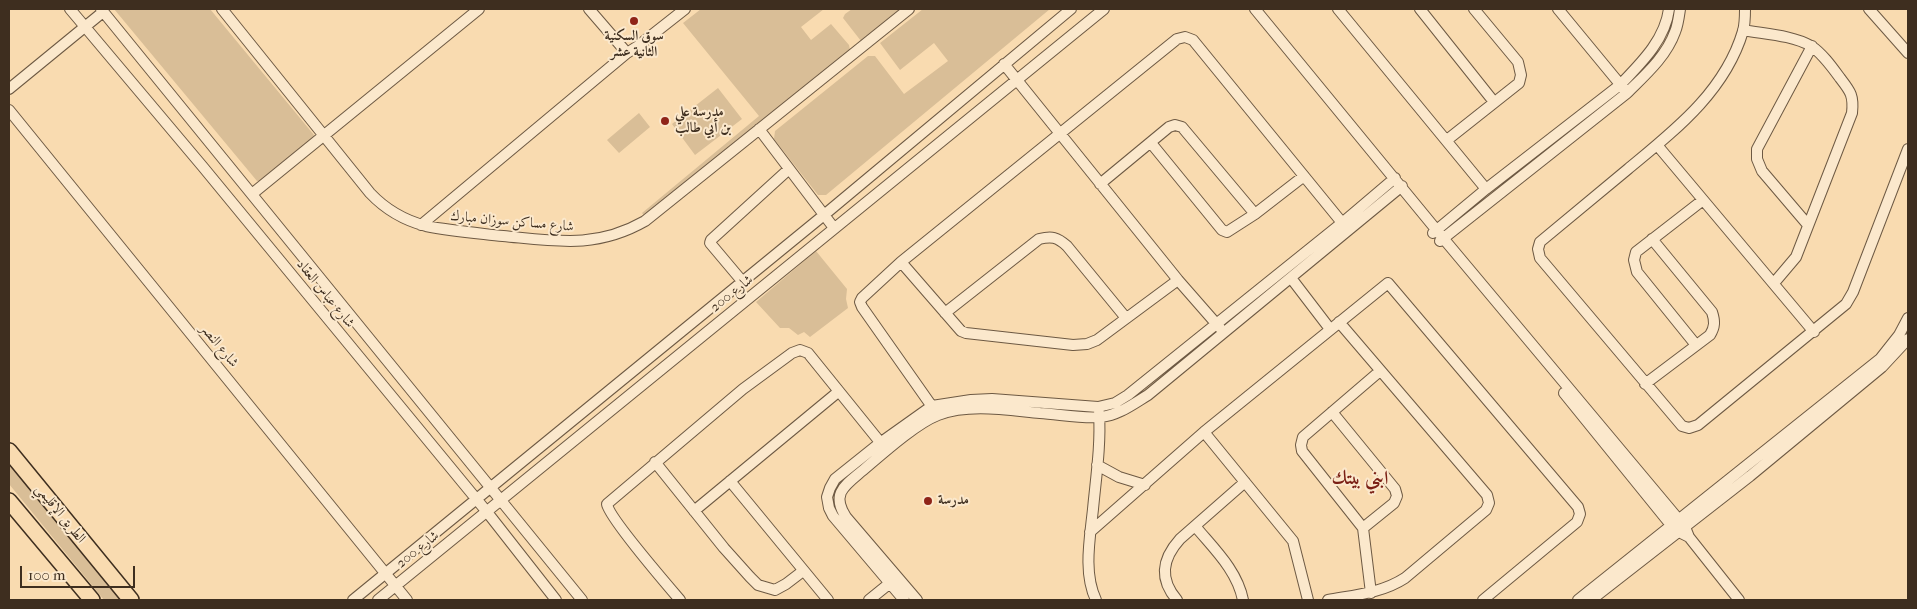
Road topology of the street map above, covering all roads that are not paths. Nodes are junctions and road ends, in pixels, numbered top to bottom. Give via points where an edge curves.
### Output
1 (70, 9) edge
2 (222, 9) edge
3 (479, 9) edge
4 (589, 9) edge
5 (685, 9) edge
6 (909, 9) edge
7 (1071, 9) edge
8 (1104, 9) edge
9 (1250, 9) edge
10 (1256, 9) edge
11 (1338, 9) edge
12 (1420, 9) edge
13 (1474, 9) edge
14 (1558, 9) edge
15 (1669, 9) edge
16 (1680, 9) edge
17 (1745, 9) edge
18 (1869, 9) edge
19 (102, 10) edge
20 (86, 27) junction
21 (1743, 30) junction
22 (1812, 46) junction
23 (627, 53) junction
24 (1908, 53) edge
25 (1004, 64) junction
26 (1016, 79) junction
27 (9, 89) edge
28 (1624, 89) junction
29 (1494, 102) junction
30 (9, 110) edge
31 (759, 129) junction
32 (1060, 134) junction
33 (324, 136) junction
34 (1447, 140) junction
35 (1150, 143) junction
36 (1658, 145) junction
37 (1908, 149) edge
38 (789, 169) junction
39 (1304, 176) junction
40 (1100, 184) junction
41 (1396, 184) junction
42 (1486, 189) junction
43 (252, 194) junction
44 (1703, 200) junction
45 (1255, 214) junction
46 (824, 215) junction
47 (421, 225) junction
48 (1808, 225) junction
49 (1345, 226) junction
50 (834, 228) junction
51 (1438, 236) junction
52 (1652, 239) junction
53 (901, 262) junction
54 (1291, 278) junction
55 (1178, 280) junction
56 (742, 281) junction
57 (1774, 283) junction
58 (945, 313) junction
59 (1126, 318) junction
60 (1908, 318) edge
61 (1339, 322) junction
62 (1217, 324) junction
63 (1330, 329) junction
64 (1814, 332) junction
65 (1224, 333) junction
66 (1908, 339) edge
67 (1696, 345) junction
68 (1380, 370) junction
69 (1645, 384) junction
70 (838, 392) junction
71 (935, 411) junction
72 (1099, 412) junction
73 (1332, 412) junction
74 (1204, 432) junction
75 (454, 444) junction
76 (883, 447) junction
77 (9, 451) edge
78 (440, 456) junction
79 (655, 462) junction
80 (1097, 465) junction
81 (730, 481) junction
82 (1245, 482) junction
83 (1145, 485) junction
84 (491, 488) junction
85 (477, 500) junction
86 (501, 500) junction
87 (9, 501) edge
88 (694, 511) junction
89 (486, 512) junction
90 (1195, 526) junction
91 (1678, 526) junction
92 (1363, 528) junction
93 (1090, 532) junction
94 (803, 571) junction
95 (385, 574) junction
96 (894, 580) junction
97 (395, 586) junction
98 (1371, 592) junction
99 (92, 600) edge
100 (131, 600) edge
101 (353, 600) edge
102 (378, 600) edge
103 (407, 600) edge
104 (556, 600) edge
105 (582, 600) edge
106 (680, 600) edge
107 (828, 600) edge
108 (870, 600) edge
109 (904, 600) edge
110 (917, 600) edge
111 (1096, 600) edge
112 (1177, 600) edge
113 (1243, 600) edge
114 (1308, 600) edge
115 (1328, 600) edge
116 (1483, 600) edge
117 (1578, 600) edge
118 (1591, 600) edge
119 (1739, 600) edge

1 - 20 street, شارع عباس العقاد
2 - 33 street, شارع مساكن سوزان مبارك
3 - 33 street
4 - 23 street
5 - 23 street
6 - 31 street, شارع مساكن سوزان مبارك
7 - 25 street, شارع 200
8 - 26 street, شارع 200
9 - 41 street
10 - 41 street
11 - 34 street
12 - 29 street
13 - 29 street via 1520,68 1519,83
14 - 28 street
15 - 28 street via 1663,33
16 - 28 street via 1676,31 1667,48 1654,66
17 - 21 street
18 - 24 street
19 - 20 street
19 - 43 street, شارع عباس العقاد
20 - 27 street
20 - 78 street, شارع عباس العقاد
21 - 22 street
21 - 36 street via 1724,74 1692,114
22 - 48 street via 1832,66 1854,101
22 - 48 street via 1757,149 1762,171
23 - 47 street
25 - 26 street
25 - 46 street, شارع 200
26 - 32 street
26 - 50 street, شارع 200
28 - 42 street
28 - 51 street
29 - 34 street
30 - 95 street, شارع النصر
31 - 38 street
31 - 47 street, شارع مساكن سوزان مبارك via 645,221 612,236 564,242
32 - 39 street via 1177,39 1185,37 1193,40
32 - 40 street
32 - 53 street
33 - 43 street
33 - 47 street, شارع مساكن سوزان مبارك via 376,199 398,216
34 - 42 street
35 - 40 street
35 - 45 street via 1222,230 1227,232
35 - 45 street via 1169,127 1182,127
36 - 44 street
36 - 69 street via 1540,242 1538,249 1540,258
37 - 64 street via 1853,292 1846,304
38 - 46 street
38 - 56 street via 711,240 710,243
39 - 45 street
39 - 49 street
40 - 55 street
41 - 49 street
41 - 51 street
42 - 51 street
43 - 75 street, شارع عباس العقاد
44 - 52 street
44 - 57 street
46 - 50 street
46 - 56 street, شارع 200
48 - 57 street via 1796,257
49 - 54 street
49 - 62 street
50 - 86 street, شارع 200
51 - 91 street
52 - 67 street via 1636,252 1637,272
52 - 67 street via 1712,312 1714,329
53 - 58 street
53 - 71 street via 860,302
54 - 63 street
54 - 65 street
55 - 59 street
55 - 62 street
56 - 84 street, شارع 200
57 - 64 street
58 - 59 street via 957,328 966,333 1073,345 1097,340
58 - 59 street via 1040,239 1051,236 1067,246
60 - 91 street via 1880,359
61 - 63 street
61 - 68 street
61 - 116 street via 1389,283 1578,507 1577,522
62 - 65 street
62 - 72 street via 1128,395
63 - 74 street
64 - 69 street via 1698,426 1682,426
65 - 72 street via 1148,395 1118,413
66 - 91 street via 1882,366 1750,476
67 - 69 street
68 - 73 street
68 - 98 street via 1487,495 1489,503 1486,510 1405,578
70 - 76 street
70 - 79 street via 808,353 795,351
70 - 81 street
71 - 72 street
71 - 76 street via 928,420
72 - 80 street
73 - 92 street via 1303,437 1302,451
73 - 92 street via 1395,489 1397,496 1394,503
74 - 82 street
74 - 83 street
75 - 78 street
75 - 84 street, شارع عباس العقاد
76 - 96 street via 842,487 839,501 841,510
77 - 100 highway, الطريق الإقليمي
78 - 85 street, شارع عباس العقاد
79 - 88 street
79 - 106 street via 607,505 626,534
80 - 83 street
80 - 93 street
81 - 88 street
81 - 94 street
82 - 90 street
82 - 114 street via 1293,541
83 - 93 street
84 - 85 street, شارع 200
84 - 86 street, شارع عباس العقاد
85 - 89 street, شارع عباس العقاد
85 - 95 street, شارع 200
86 - 89 street, شارع 200
86 - 105 street, شارع عباس العقاد
87 - 99 highway
88 - 94 street via 758,585 775,590
89 - 97 street, شارع 200
89 - 104 street, شارع عباس العقاد
90 - 112 street via 1172,548 1164,569
90 - 113 street via 1236,577
91 - 117 street
91 - 118 street
91 - 119 street
92 - 98 street
93 - 111 street via 1090,577
94 - 107 street
95 - 97 street, شارع النصر
95 - 101 street, شارع 200
96 - 108 street
96 - 109 street
96 - 110 street
97 - 102 street, شارع 200
97 - 103 street, شارع النصر
98 - 115 street

